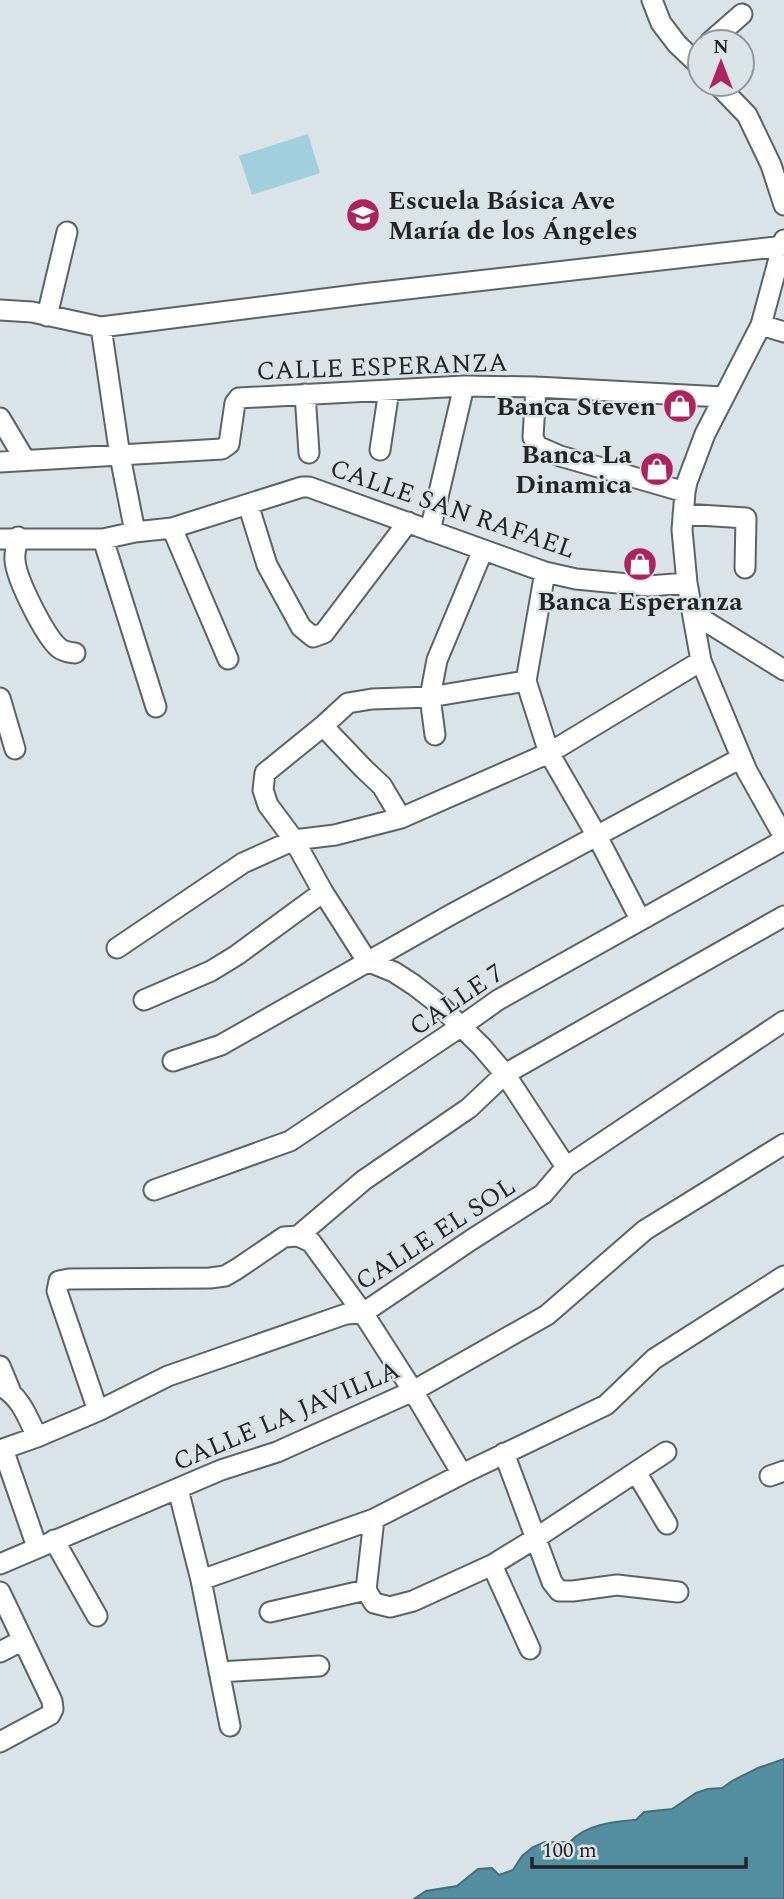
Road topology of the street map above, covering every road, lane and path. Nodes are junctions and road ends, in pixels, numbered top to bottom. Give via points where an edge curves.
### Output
1 (652, 0) edge
2 (742, 15) dead end
3 (727, 28) edge
4 (686, 50) edge
5 (731, 98) edge
6 (784, 205) edge
7 (67, 232) dead end
8 (784, 240) edge
9 (784, 246) edge
10 (0, 310) edge
11 (47, 316) junction
12 (761, 325) junction
13 (101, 327) junction
14 (784, 332) edge
15 (464, 386) junction
16 (537, 387) junction
17 (389, 390) junction
18 (305, 394) junction
19 (723, 397) junction
20 (0, 418) edge
21 (380, 450) dead end
22 (309, 453) dead end
23 (120, 456) junction
24 (25, 460) junction
25 (0, 462) edge
26 (685, 492) junction
27 (248, 504) junction
28 (682, 514) junction
29 (408, 522) junction
30 (172, 528) junction
31 (430, 531) junction
32 (135, 532) junction
33 (9, 538) edge
34 (103, 539) junction
35 (483, 550) junction
36 (745, 568) dead end
37 (545, 572) junction
38 (687, 583) junction
39 (694, 614) junction
40 (75, 653) dead end
41 (228, 659) dead end
42 (701, 661) junction
43 (784, 670) edge
44 (526, 681) junction
45 (430, 697) junction
46 (0, 698) edge
47 (156, 707) dead end
48 (323, 726) junction
49 (435, 735) dead end
50 (15, 749) dead end
51 (549, 753) junction
52 (741, 758) junction
53 (401, 818) junction
54 (597, 836) junction
55 (784, 839) edge
56 (294, 840) junction
57 (323, 892) junction
58 (784, 916) edge
59 (640, 919) junction
60 (117, 948) dead end
61 (367, 961) junction
62 (144, 1000) dead end
63 (784, 1021) edge
64 (460, 1027) junction
65 (173, 1061) dead end
66 (505, 1074) junction
67 (784, 1144) edge
68 (566, 1167) junction
69 (154, 1191) dead end
70 (298, 1236) junction
71 (783, 1284) edge
72 (363, 1313) junction
73 (0, 1366) edge
74 (5, 1388) edge
75 (413, 1391) junction
76 (98, 1411) junction
77 (37, 1437) junction
78 (2, 1450) edge
79 (666, 1452) dead end
80 (504, 1453) junction
81 (636, 1472) junction
82 (462, 1474) junction
83 (178, 1489) junction
84 (374, 1519) junction
85 (667, 1524) dead end
86 (537, 1538) junction
87 (46, 1544) junction
88 (0, 1563) edge
89 (492, 1565) junction
90 (201, 1580) junction
91 (366, 1590) junction
92 (0, 1592) edge
93 (678, 1592) dead end
94 (270, 1612) dead end
95 (97, 1616) dead end
96 (23, 1640) junction
97 (530, 1649) dead end
98 (0, 1652) edge
99 (319, 1666) dead end
100 (219, 1672) junction
101 (230, 1726) dead end
102 (0, 1742) edge

1 - 4 street via 661,23
2 - 3 street
5 - 6 street via 747,115
7 - 11 street
8 - 9 street
9 - 12 street
9 - 13 street
10 - 11 street
11 - 13 street
12 - 14 street
12 - 19 street
13 - 23 street
15 - 16 street, CALLE ESPERANZA
15 - 17 street, CALLE ESPERANZA
15 - 31 street
16 - 19 street, CALLE ESPERANZA
16 - 26 street via 533,438 537,446
17 - 18 street, CALLE ESPERANZA
17 - 21 street
18 - 22 street
18 - 23 street, CALLE ESPERANZA via 236,399 229,444 222,449
19 - 26 street
20 - 24 street
23 - 24 street, CALLE ESPERANZA
23 - 32 street
24 - 25 street, CALLE ESPERANZA
26 - 28 street
27 - 29 street, CALLE SAN RAFAEL via 309,486
27 - 29 street via 267,565 301,627 313,637 324,633
27 - 30 street, CALLE SAN RAFAEL
28 - 36 street via 746,518
28 - 38 street
29 - 31 street, CALLE SAN RAFAEL
30 - 32 street, CALLE SAN RAFAEL
30 - 41 street
31 - 35 street, CALLE SAN RAFAEL
32 - 34 street, CALLE SAN RAFAEL
33 - 34 street, CALLE SAN RAFAEL
33 - 40 street via 18,575 49,638 62,651
34 - 47 street
35 - 37 street, CALLE SAN RAFAEL
35 - 45 street via 437,660
37 - 38 street, CALLE SAN RAFAEL via 649,586
37 - 44 street
38 - 39 street
39 - 42 street
39 - 43 street
42 - 51 street
42 - 52 street
44 - 45 street
44 - 51 street
45 - 48 street via 348,703
45 - 49 street
46 - 50 street
48 - 53 street via 382,786
48 - 56 street via 265,773 263,790 268,804
51 - 53 street
51 - 54 street
52 - 54 street
52 - 55 street
53 - 56 street
54 - 59 street
54 - 61 street
55 - 59 street, CALLE 7
56 - 57 street
56 - 60 street via 243,863
57 - 61 street
57 - 62 street via 237,956
58 - 66 street
59 - 64 street, CALLE 7 via 498,1000
61 - 64 street via 414,985
61 - 65 street via 220,1045
63 - 68 street, CALLE EL SOL
64 - 66 street
64 - 69 street, CALLE 7 via 290,1141
66 - 68 street
66 - 70 street via 469,1108 364,1180
67 - 75 street, CALLE LA JAVILLA via 645,1230 547,1315
68 - 72 street, CALLE EL SOL via 543,1194
70 - 72 street via 312,1242
70 - 76 street via 284,1237 225,1276 59,1281 57,1291
71 - 80 street via 654,1359 607,1405
72 - 75 street
72 - 76 street, CALLE EL SOL via 346,1314 168,1376
73 - 74 street
74 - 77 street via 22,1407
75 - 82 street
75 - 83 street, CALLE LA JAVILLA via 277,1452
76 - 77 street, CALLE EL SOL
77 - 78 street, CALLE EL SOL
78 - 87 street
79 - 81 street
80 - 82 street
80 - 86 street
81 - 85 street
81 - 86 street
82 - 84 street
83 - 87 street, CALLE LA JAVILLA
83 - 90 street
84 - 90 street
84 - 91 street
86 - 89 street
86 - 93 street via 559,1591 617,1585
87 - 88 street, CALLE LA JAVILLA
87 - 95 street
89 - 91 street via 390,1607 374,1603
89 - 97 street
90 - 100 street
91 - 94 street
92 - 96 street
96 - 98 street
96 - 102 street via 53,1709 50,1715
99 - 100 street
100 - 101 street

